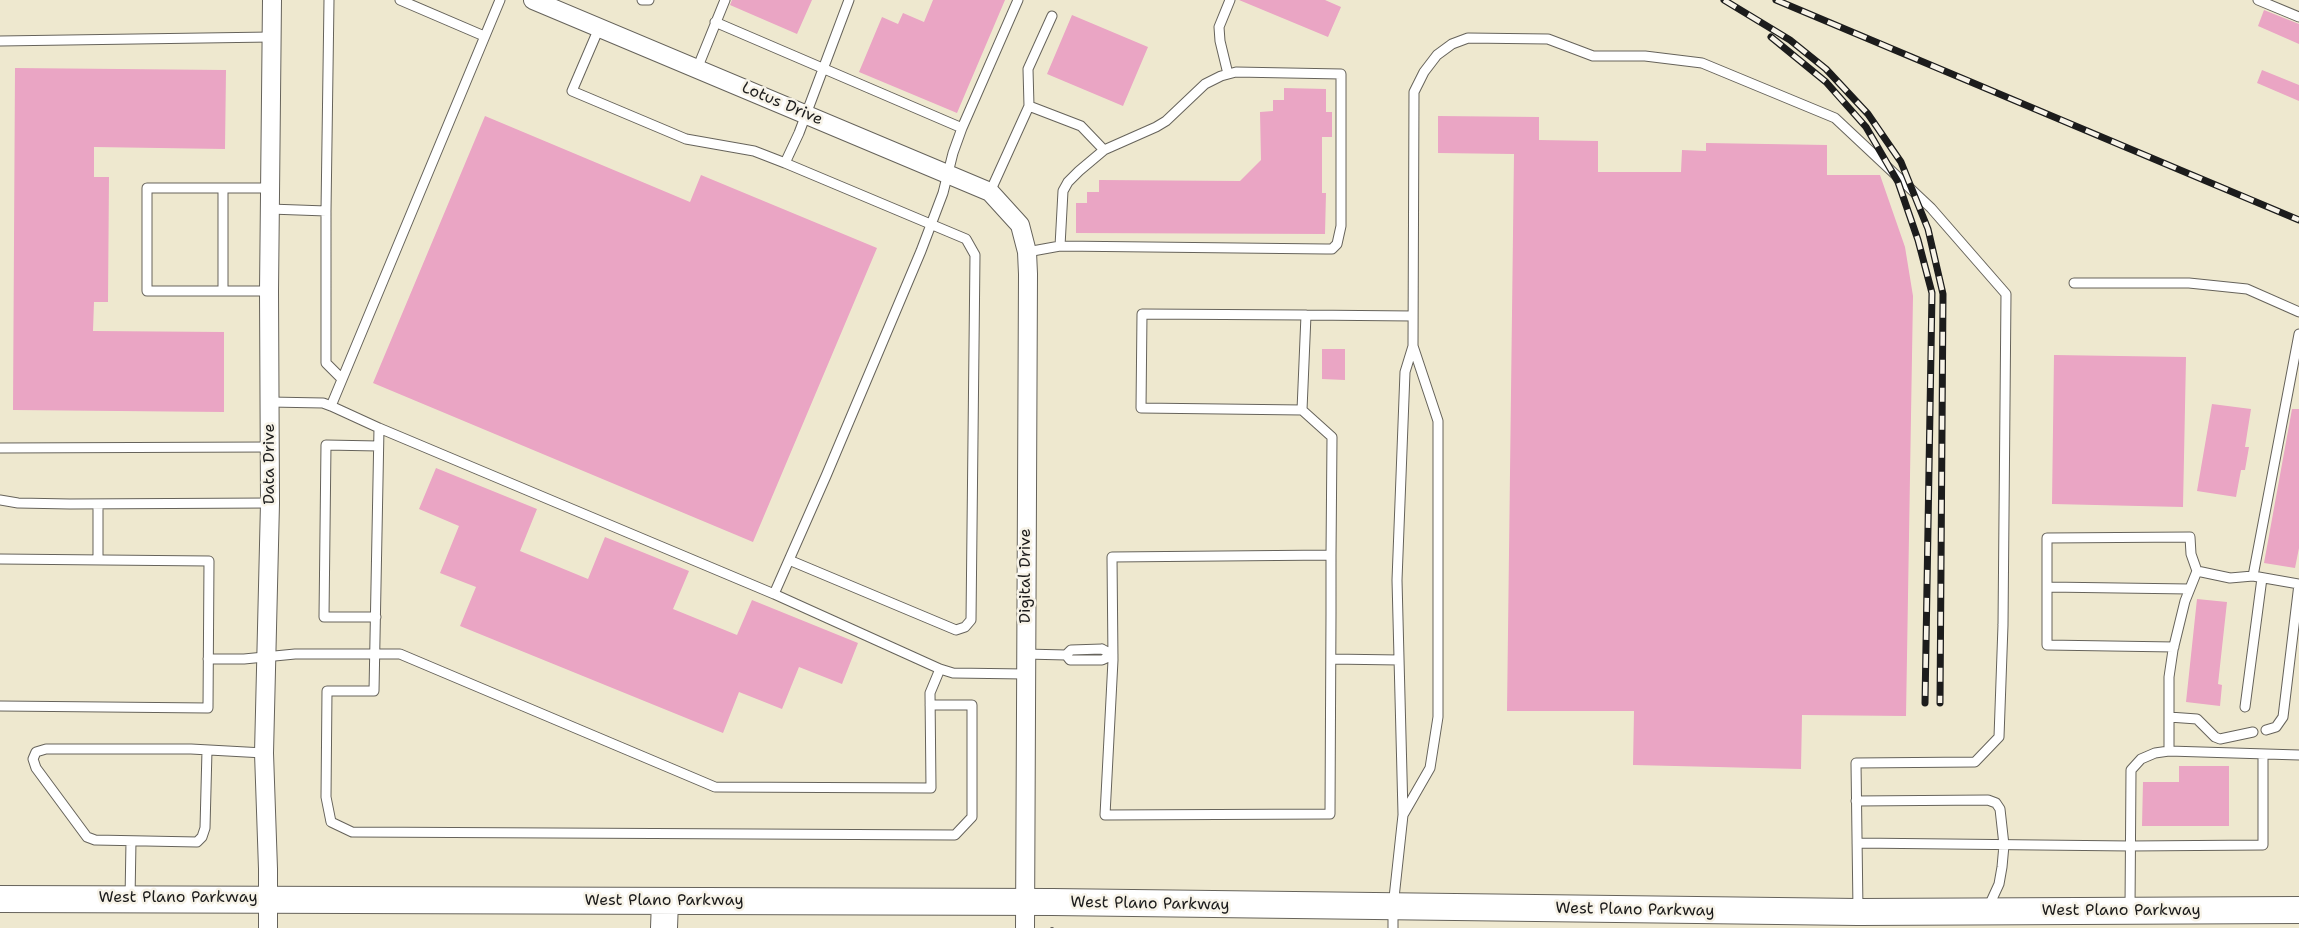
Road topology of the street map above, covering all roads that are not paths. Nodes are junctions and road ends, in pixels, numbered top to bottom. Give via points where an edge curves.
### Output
1 (272, 0) edge
2 (329, 0) edge
3 (400, 0) edge
4 (500, 0) edge
5 (533, 0) edge
6 (642, 0) edge
7 (649, 0) edge
8 (725, 0) edge
9 (849, 0) edge
10 (1018, 0) edge
11 (1230, 0) edge
12 (2258, 0) edge
13 (1052, 16) dead end
14 (2299, 17) edge
15 (716, 22) junction
16 (599, 28) junction
17 (484, 36) junction
18 (271, 38) junction
19 (0, 41) edge
20 (822, 68) junction
21 (697, 69) junction
22 (1228, 74) junction
23 (1029, 106) junction
24 (806, 114) junction
25 (962, 128) junction
26 (1104, 150) junction
27 (785, 163) junction
28 (947, 173) junction
29 (223, 188) junction
30 (270, 188) junction
31 (990, 192) junction
32 (270, 209) junction
33 (326, 212) junction
34 (932, 225) junction
35 (1020, 225) joint
36 (1060, 246) junction
37 (1027, 252) junction
38 (2074, 283) dead end
39 (223, 291) junction
40 (269, 291) junction
41 (2299, 312) edge
42 (1306, 315) junction
43 (1413, 316) junction
44 (2299, 334) edge
45 (1413, 346) junction
46 (342, 378) junction
47 (270, 402) junction
48 (331, 406) junction
49 (1302, 410) junction
50 (379, 428) junction
51 (378, 446) junction
52 (269, 447) junction
53 (0, 448) edge
54 (0, 500) edge
55 (270, 503) junction
56 (98, 504) junction
57 (1331, 555) junction
58 (0, 560) edge
59 (98, 560) junction
60 (789, 560) junction
61 (2197, 571) junction
62 (2257, 577) junction
63 (2299, 584) edge
64 (2048, 587) junction
65 (2189, 589) junction
66 (774, 594) junction
67 (376, 617) junction
68 (2174, 647) junction
69 (375, 654) junction
70 (1025, 654) junction
71 (1113, 655) junction
72 (268, 656) junction
73 (208, 659) junction
74 (1331, 659) junction
75 (1399, 660) junction
76 (940, 669) junction
77 (1025, 674) junction
78 (930, 705) junction
79 (0, 706) edge
80 (2245, 707) dead end
81 (2169, 717) junction
82 (2266, 730) dead end
83 (2253, 732) dead end
84 (207, 750) junction
85 (2169, 751) junction
86 (264, 753) junction
87 (2263, 754) junction
88 (2299, 755) edge
89 (1856, 801) junction
90 (1403, 815) junction
91 (131, 841) junction
92 (1857, 843) junction
93 (2004, 845) junction
94 (2130, 846) junction
95 (268, 898) junction
96 (0, 899) edge
97 (130, 899) junction
98 (665, 901) junction
99 (1025, 902) junction
100 (2299, 910) edge
101 (1986, 911) junction
102 (2130, 911) junction
103 (1393, 918) edge
104 (1857, 920) edge
105 (268, 928) edge
106 (664, 928) edge
107 (1025, 928) edge

1 - 18 street, Data Drive
2 - 33 lane
3 - 17 lane
4 - 17 lane
5 - 16 street, Lotus Drive
6 - 7 lane
8 - 15 lane
9 - 20 lane
10 - 25 lane
11 - 22 lane via 1220,27
12 - 14 lane
13 - 23 lane via 1028,69
15 - 20 lane
15 - 21 lane
16 - 21 street, Lotus Drive
16 - 27 lane via 572,91 686,138 754,151
17 - 46 lane
18 - 19 lane
18 - 30 street, Data Drive
20 - 24 lane
20 - 25 lane
21 - 24 street, Lotus Drive
22 - 26 lane via 1205,84 1166,121
22 - 36 lane via 1341,74 1341,226 1337,244 1332,249
23 - 26 lane via 1081,126
23 - 31 lane
24 - 27 lane
24 - 28 street, Lotus Drive
25 - 28 lane
26 - 36 lane via 1063,191
27 - 34 lane
28 - 31 street, Lotus Drive
28 - 34 lane
29 - 30 lane
29 - 39 lane
29 - 39 lane via 147,188 147,291
30 - 32 street, Data Drive
31 - 35 street, Lotus Drive
32 - 33 lane
32 - 40 street, Data Drive
33 - 46 lane via 326,363
34 - 60 lane
34 - 60 lane via 966,239 975,255 971,620 956,630
35 - 37 street, Digital Drive
36 - 37 lane
37 - 70 street, Digital Drive
38 - 41 lane via 2189,283 2247,289
39 - 40 lane
40 - 47 street, Data Drive
42 - 43 lane
42 - 49 lane
42 - 49 lane via 1142,314 1141,408
43 - 45 lane
43 - 89 lane via 1414,92 1437,56 1468,38 1548,39 1593,56 1645,56 1702,63 1835,118 1930,208 2006,294 1999,737 1975,762 1856,763
44 - 62 lane
45 - 75 lane via 1405,372 1397,580
45 - 90 lane via 1438,421 1438,717 1430,768
46 - 48 lane
47 - 48 lane
47 - 52 street, Data Drive
48 - 50 lane
49 - 57 lane via 1332,437
50 - 51 lane
50 - 66 lane
51 - 67 lane
51 - 67 lane via 326,446 324,617
52 - 53 lane
52 - 55 street, Data Drive
54 - 56 lane
55 - 56 lane
55 - 72 street, Data Drive
56 - 59 lane
57 - 71 lane via 1112,556
57 - 74 lane
58 - 59 lane
59 - 73 lane via 209,561
60 - 66 lane
61 - 62 lane via 2230,578
61 - 64 lane via 2190,537 2047,538
61 - 65 lane
62 - 63 lane
62 - 80 lane
63 - 82 lane via 2283,717 2276,727
64 - 65 lane
64 - 68 lane via 2047,645
65 - 68 lane
66 - 76 lane
67 - 69 lane
68 - 81 lane
69 - 72 lane
69 - 78 lane via 400,654 716,787 931,788
69 - 78 lane via 374,691 327,691 326,797 331,822 352,832 955,835 972,818 972,705
70 - 71 lane via 1066,655 1071,650 1102,649
70 - 77 street, Digital Drive
71 - 74 lane via 1105,815 1330,814
72 - 73 lane
72 - 86 street, Data Drive
73 - 79 lane via 208,708
74 - 75 lane
75 - 90 lane
76 - 77 lane via 953,673
76 - 78 lane via 930,693
77 - 99 street, Digital Drive
81 - 83 lane via 2197,719 2220,739
81 - 85 lane
84 - 86 lane
84 - 91 lane via 202,837 197,842
84 - 91 lane via 36,752 36,768 87,837
85 - 87 lane
85 - 94 lane via 2141,759 2131,770
86 - 95 street, Data Drive
87 - 88 lane
87 - 94 lane via 2263,845
89 - 92 lane
89 - 93 lane via 1988,800 2000,809
90 - 103 lane
91 - 97 lane
92 - 93 lane
92 - 104 lane
93 - 94 lane
93 - 101 lane via 1999,884
94 - 102 lane
95 - 97 main road, West Plano Parkway
95 - 98 main road, West Plano Parkway
95 - 105 street, Data Drive
96 - 97 main road, West Plano Parkway
98 - 99 main road, West Plano Parkway
98 - 106 main road
99 - 103 main road, West Plano Parkway
99 - 107 street, Digital Drive
100 - 102 main road, West Plano Parkway
101 - 102 main road, West Plano Parkway
101 - 104 main road, West Plano Parkway
103 - 104 main road, West Plano Parkway

